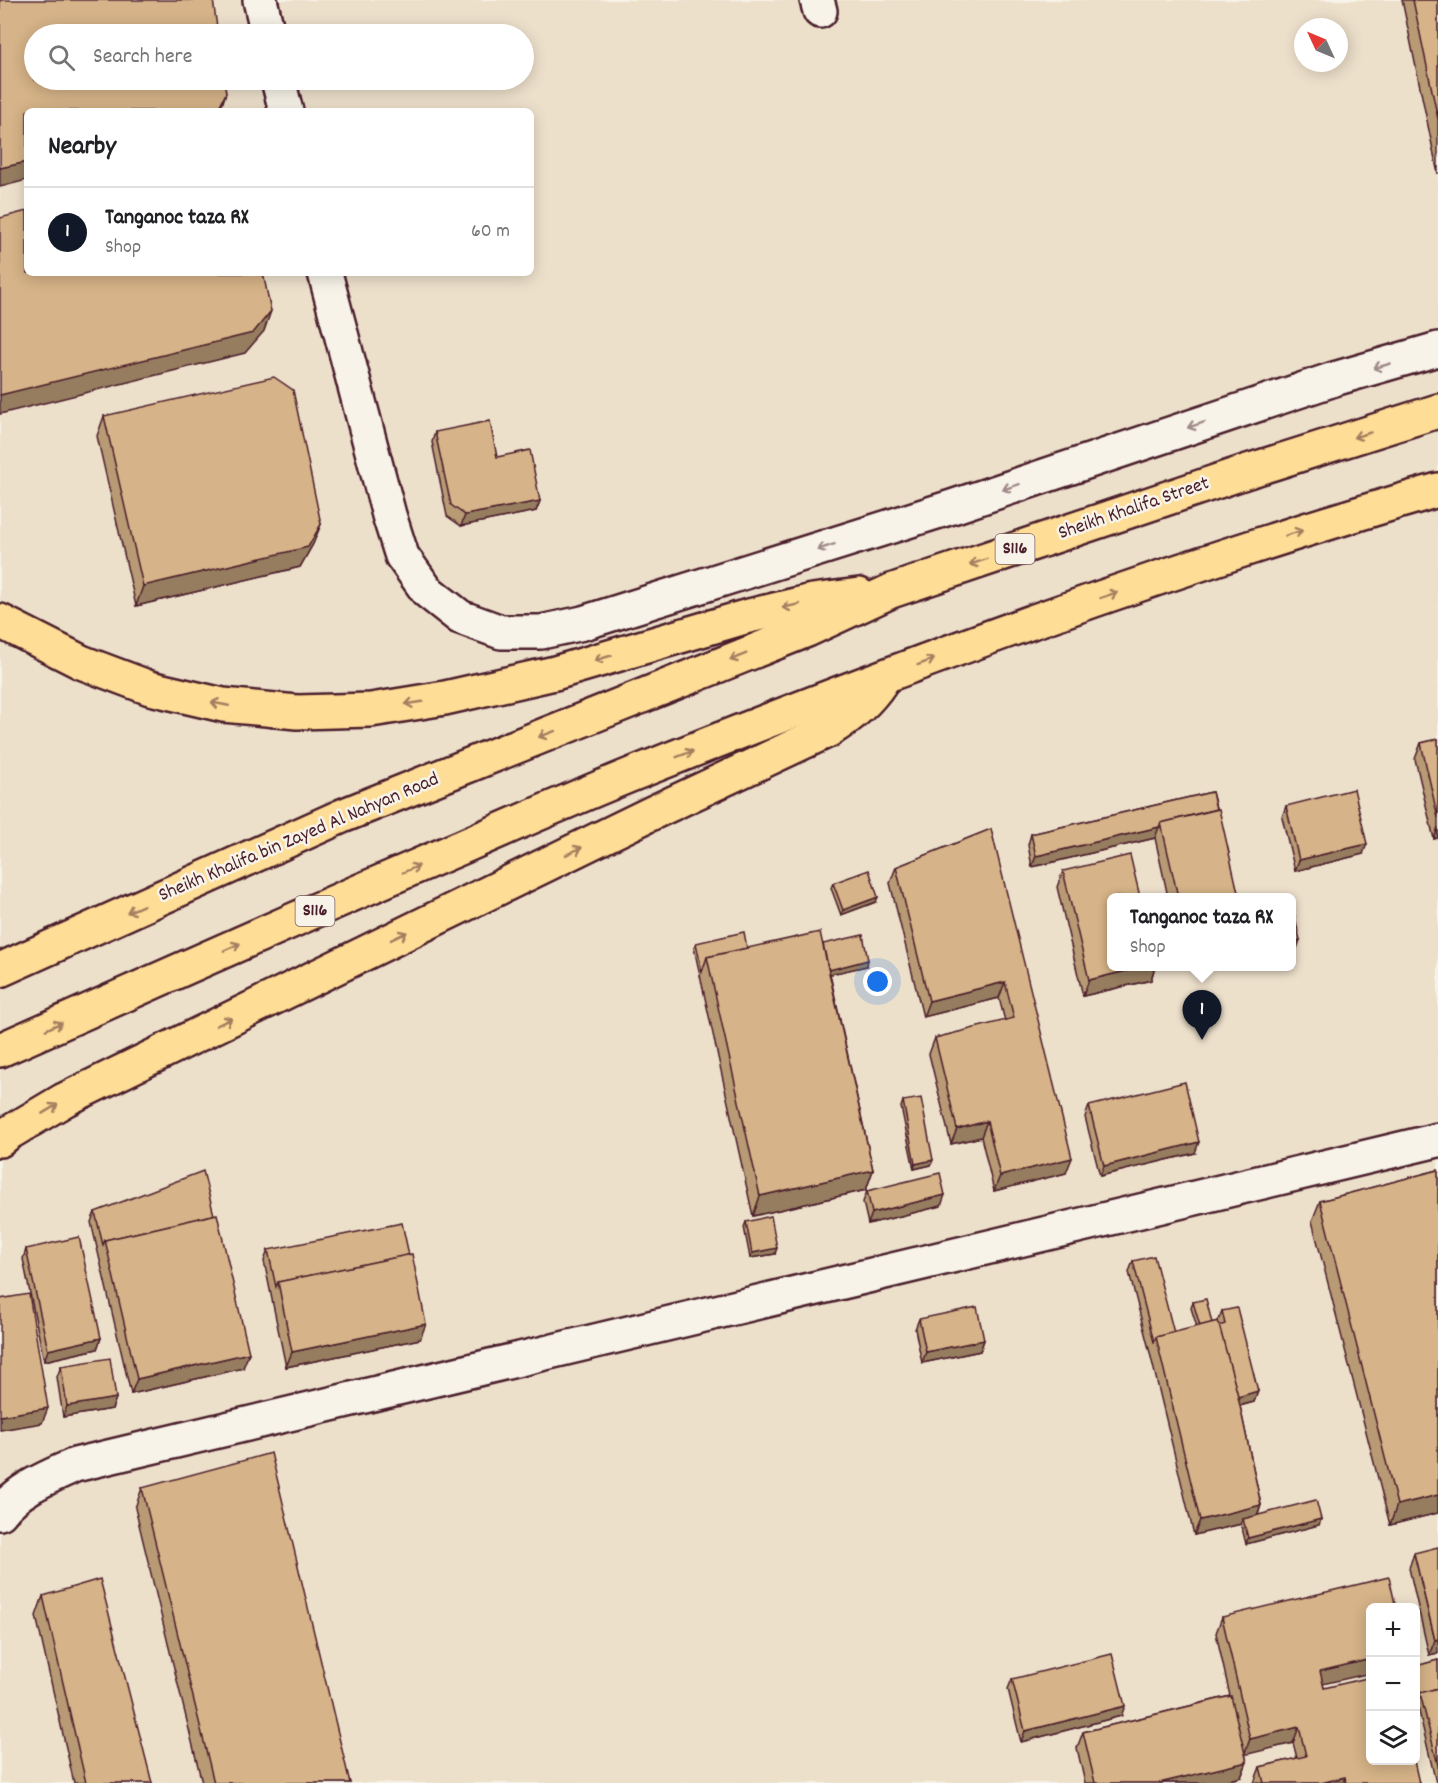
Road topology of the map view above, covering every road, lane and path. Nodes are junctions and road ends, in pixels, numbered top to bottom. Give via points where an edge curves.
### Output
1 (260, 0) edge
2 (266, 24) edge
3 (281, 90) edge
4 (285, 108) edge
5 (326, 276) edge
6 (1438, 349) edge
7 (1438, 411) edge
8 (1438, 490) edge
9 (891, 591) junction
10 (0, 621) edge
11 (884, 677) junction
12 (601, 713) joint
13 (0, 970) edge
14 (0, 1050) edge
15 (0, 1140) edge
16 (1438, 1140) edge
17 (0, 1513) edge

1 - 2 street
3 - 4 street
6 -> 5 street via 583,623 541,632 501,632 460,617 427,591 402,556
7 -> 9 highway, Sheikh Khalifa Street / S116
11 -> 8 highway, S116 via 1192,567
9 -> 10 highway via 812,601 555,673 371,710 297,712 234,706 150,688 81,662
9 -> 12 highway, Sheikh Khalifa Street / S116 via 807,630
14 -> 11 highway, S116 via 630,775
15 -> 11 highway via 64,1100 829,730 860,708
12 -> 13 highway, Sheikh Khalifa bin Zayed Al Nahyan Road / S116 via 342,816
16 - 17 street via 75,1465 38,1482

